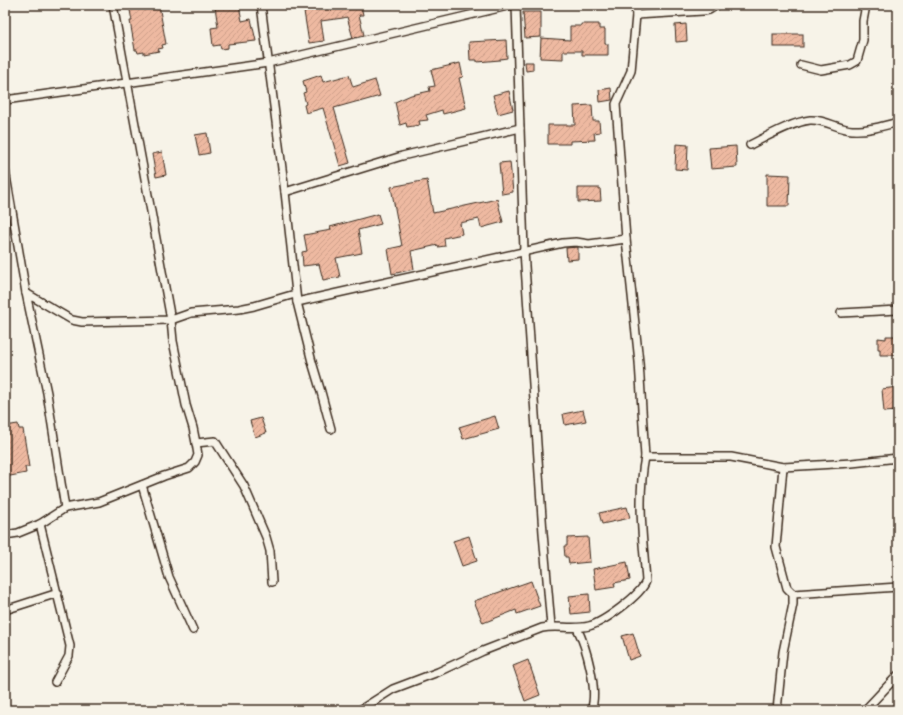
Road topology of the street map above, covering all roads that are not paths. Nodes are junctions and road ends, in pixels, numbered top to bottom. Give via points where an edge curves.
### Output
1 (113, 5) edge
2 (261, 5) edge
3 (512, 5) edge
4 (516, 5) edge
5 (635, 5) edge
6 (717, 5) edge
7 (866, 5) edge
8 (636, 15) junction
9 (268, 63) junction
10 (801, 66) dead end
11 (127, 83) junction
12 (5, 100) edge
13 (898, 122) edge
14 (520, 128) junction
15 (750, 145) dead end
16 (5, 170) edge
17 (285, 192) junction
18 (626, 239) junction
19 (524, 251) junction
20 (26, 293) junction
21 (295, 294) junction
22 (297, 302) junction
23 (898, 310) edge
24 (841, 313) dead end
25 (171, 320) junction
26 (331, 428) dead end
27 (196, 443) junction
28 (645, 457) junction
29 (898, 458) edge
30 (783, 467) junction
31 (142, 485) junction
32 (65, 508) junction
33 (40, 524) junction
34 (5, 536) edge
35 (272, 582) dead end
36 (898, 587) edge
37 (58, 593) junction
38 (792, 594) junction
39 (5, 610) edge
40 (551, 626) junction
41 (578, 628) junction
42 (193, 630) dead end
43 (898, 675) edge
44 (55, 682) dead end
45 (593, 698) junction
46 (360, 710) edge
47 (591, 710) edge
48 (597, 710) edge
49 (777, 710) edge
50 (865, 710) edge

1 - 11 street
2 - 9 street
3 - 9 street
4 - 14 street
5 - 8 street
6 - 8 street via 703,11
7 - 10 street via 863,40 857,61 850,66 821,70
8 - 18 street via 631,71 616,104
9 - 11 street
9 - 17 street
11 - 12 street
11 - 25 street
13 - 15 street via 864,130 851,130 810,120 789,126
14 - 17 street via 402,156
14 - 19 street
16 - 20 street
17 - 21 street
18 - 19 street via 589,244 563,243
18 - 28 street via 639,362
19 - 22 street
19 - 40 street
20 - 25 street via 72,320 82,322
20 - 32 street via 47,393
21 - 22 street
21 - 25 street via 254,306 191,313
22 - 26 street
23 - 24 street
25 - 27 street via 186,405
27 - 31 street via 198,455 189,468
27 - 35 street via 215,441 244,486 266,536 270,551
28 - 30 street via 731,457
28 - 41 street via 642,470 641,513 646,580 644,586 606,618
29 - 30 street
30 - 38 street via 776,547 787,588
31 - 32 street via 99,502
31 - 42 street via 169,577
32 - 33 street
33 - 34 street
33 - 37 street
36 - 38 street
37 - 39 street
37 - 44 street via 70,651
38 - 49 street via 793,604 783,652
40 - 41 street
40 - 46 street via 483,650 393,690
41 - 45 street via 587,655
43 - 50 street
45 - 47 street
45 - 48 street

